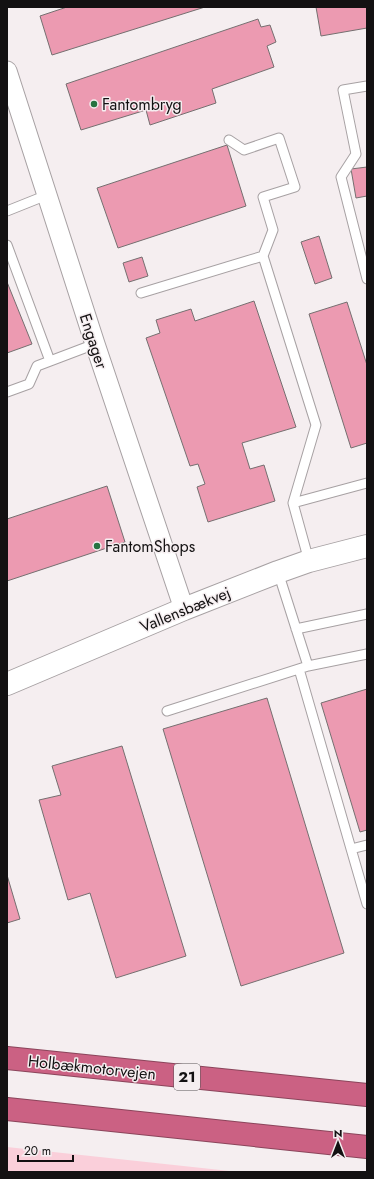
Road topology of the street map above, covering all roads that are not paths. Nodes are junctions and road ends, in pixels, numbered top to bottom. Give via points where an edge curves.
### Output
1 (7, 71) edge
2 (367, 86) edge
3 (229, 140) dead end
4 (47, 195) junction
5 (7, 211) edge
6 (7, 245) edge
7 (263, 256) junction
8 (367, 279) edge
9 (141, 294) dead end
10 (95, 344) junction
11 (50, 361) junction
12 (7, 392) edge
13 (367, 483) edge
14 (293, 503) junction
15 (367, 546) edge
16 (309, 561) junction
17 (278, 572) junction
18 (184, 609) junction
19 (367, 614) edge
20 (296, 629) junction
21 (367, 654) edge
22 (303, 668) junction
23 (7, 684) edge
24 (167, 711) dead end
25 (367, 845) edge
26 (351, 849) junction
27 (367, 904) edge
28 (7, 1058) edge
29 (367, 1095) edge
30 (7, 1110) edge
31 (367, 1146) edge

1 - 4 street, Engager
2 - 8 lane via 343,90 356,154 341,177
3 - 7 lane via 244,150 279,138 295,187 263,197 273,230
4 - 5 lane
4 - 10 street, Engager
6 - 11 lane
7 - 9 lane
7 - 14 lane via 316,425
10 - 11 lane
10 - 18 street, Engager
11 - 12 lane via 37,366 29,384
13 - 14 lane
14 - 16 lane
15 - 16 street, Vallensbækvej
16 - 17 street, Vallensbækvej
17 - 18 street, Vallensbækvej
17 - 20 lane
18 - 23 street, Vallensbækvej
19 - 20 lane
20 - 22 lane
21 - 22 lane
22 - 24 lane
22 - 26 lane
25 - 26 lane
26 - 27 lane
28 - 29 highway, Holbækmotorvejen / 21
30 - 31 highway

